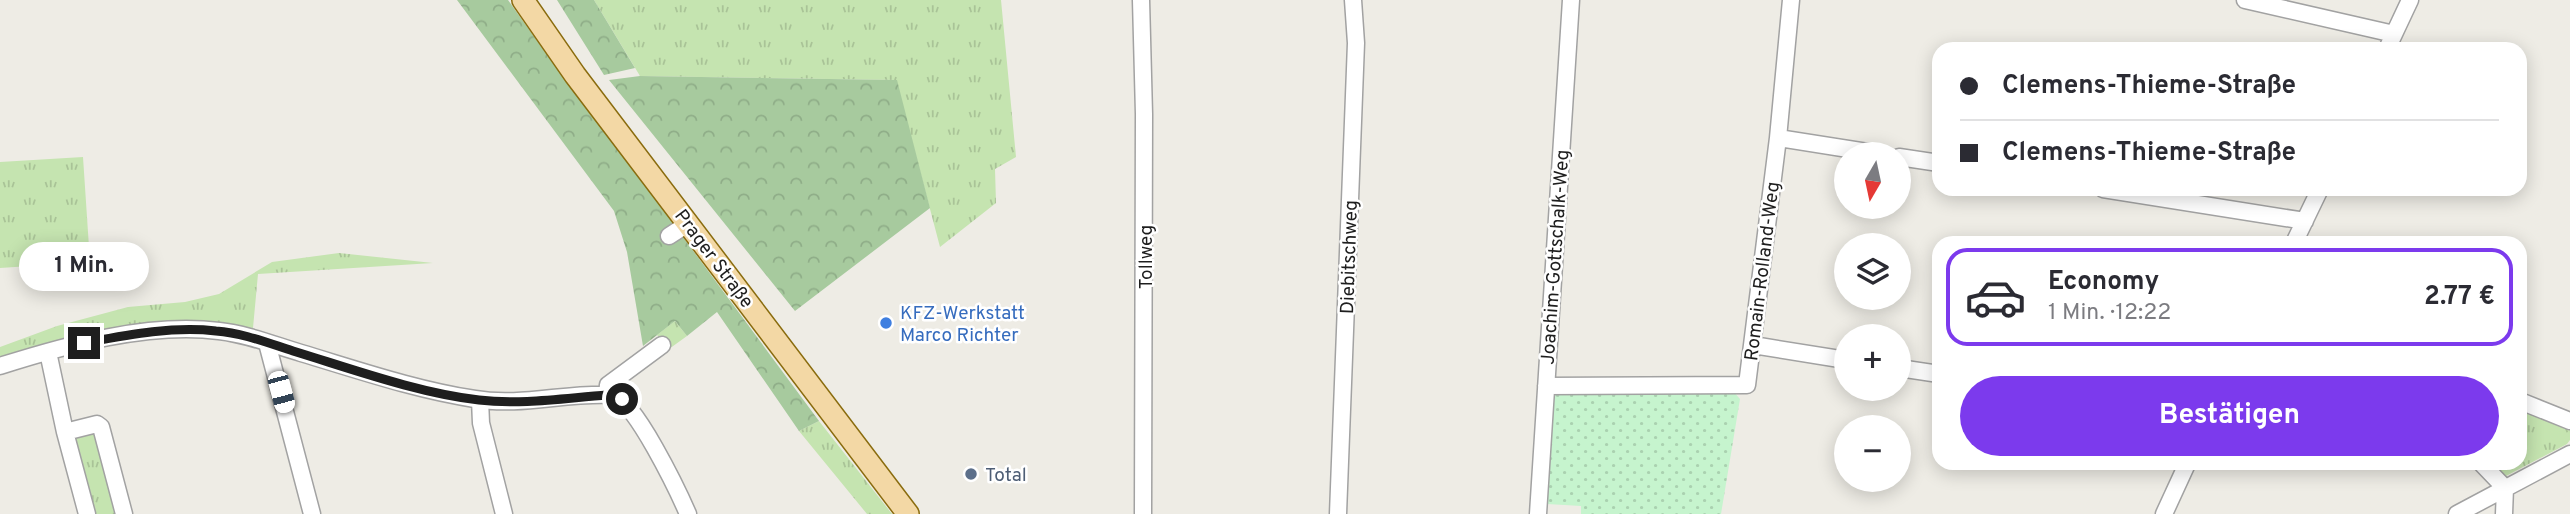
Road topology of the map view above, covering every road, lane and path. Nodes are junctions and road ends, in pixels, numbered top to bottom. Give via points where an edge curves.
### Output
1 (523, 0) edge
2 (1141, 0) edge
3 (1353, 0) edge
4 (1571, 0) edge
5 (1791, 0) edge
6 (2245, 0) edge
7 (2410, 0) edge
8 (2390, 42) edge
9 (1778, 138) junction
10 (1834, 147) edge
11 (1911, 159) edge
12 (1932, 162) edge
13 (2149, 196) edge
14 (2317, 196) edge
15 (2305, 220) junction
16 (689, 223) junction
17 (669, 236) dead end
18 (2297, 236) edge
19 (267, 343) junction
20 (662, 345) dead end
21 (1753, 345) junction
22 (48, 352) junction
23 (1834, 358) edge
24 (0, 366) edge
25 (1911, 370) edge
26 (1932, 373) edge
27 (1546, 386) junction
28 (607, 395) junction
29 (480, 400) junction
30 (2527, 404) edge
31 (2570, 421) edge
32 (65, 432) junction
33 (2570, 454) edge
34 (2184, 470) edge
35 (2488, 470) edge
36 (2505, 488) junction
37 (86, 514) edge
38 (124, 514) edge
39 (312, 514) edge
40 (504, 514) edge
41 (688, 514) edge
42 (908, 514) edge
43 (1143, 514) edge
44 (1338, 514) edge
45 (1538, 514) edge
46 (2164, 514) edge
47 (2457, 514) edge
48 (2504, 514) edge

1 - 16 main road, Prager Straße
2 - 43 street, Tollweg
3 - 44 street, Diebitschweg via 1356,43
4 - 27 street, Joachim-Gottschalk-Weg
5 - 9 street, Romain-Rolland-Weg
6 - 8 street
7 - 8 street
9 - 10 street
9 - 21 street, Romain-Rolland-Weg
11 - 12 street
13 - 15 street
14 - 15 street
15 - 18 street
16 - 17 street
16 - 42 main road, Prager Straße
19 - 22 street via 198,329 144,332
19 - 29 street
19 - 39 street
20 - 28 street via 608,385
21 - 23 street
21 - 27 street, Romain-Rolland-Weg via 1747,385
22 - 24 street
22 - 32 street
25 - 26 street
27 - 45 street, Joachim-Gottschalk-Weg
28 - 29 street
28 - 41 street via 625,403 652,443
29 - 40 street via 481,423
30 - 31 street
32 - 37 street
32 - 38 street via 97,424 101,427
33 - 36 street
34 - 46 street
35 - 36 street
36 - 47 street
36 - 48 street

